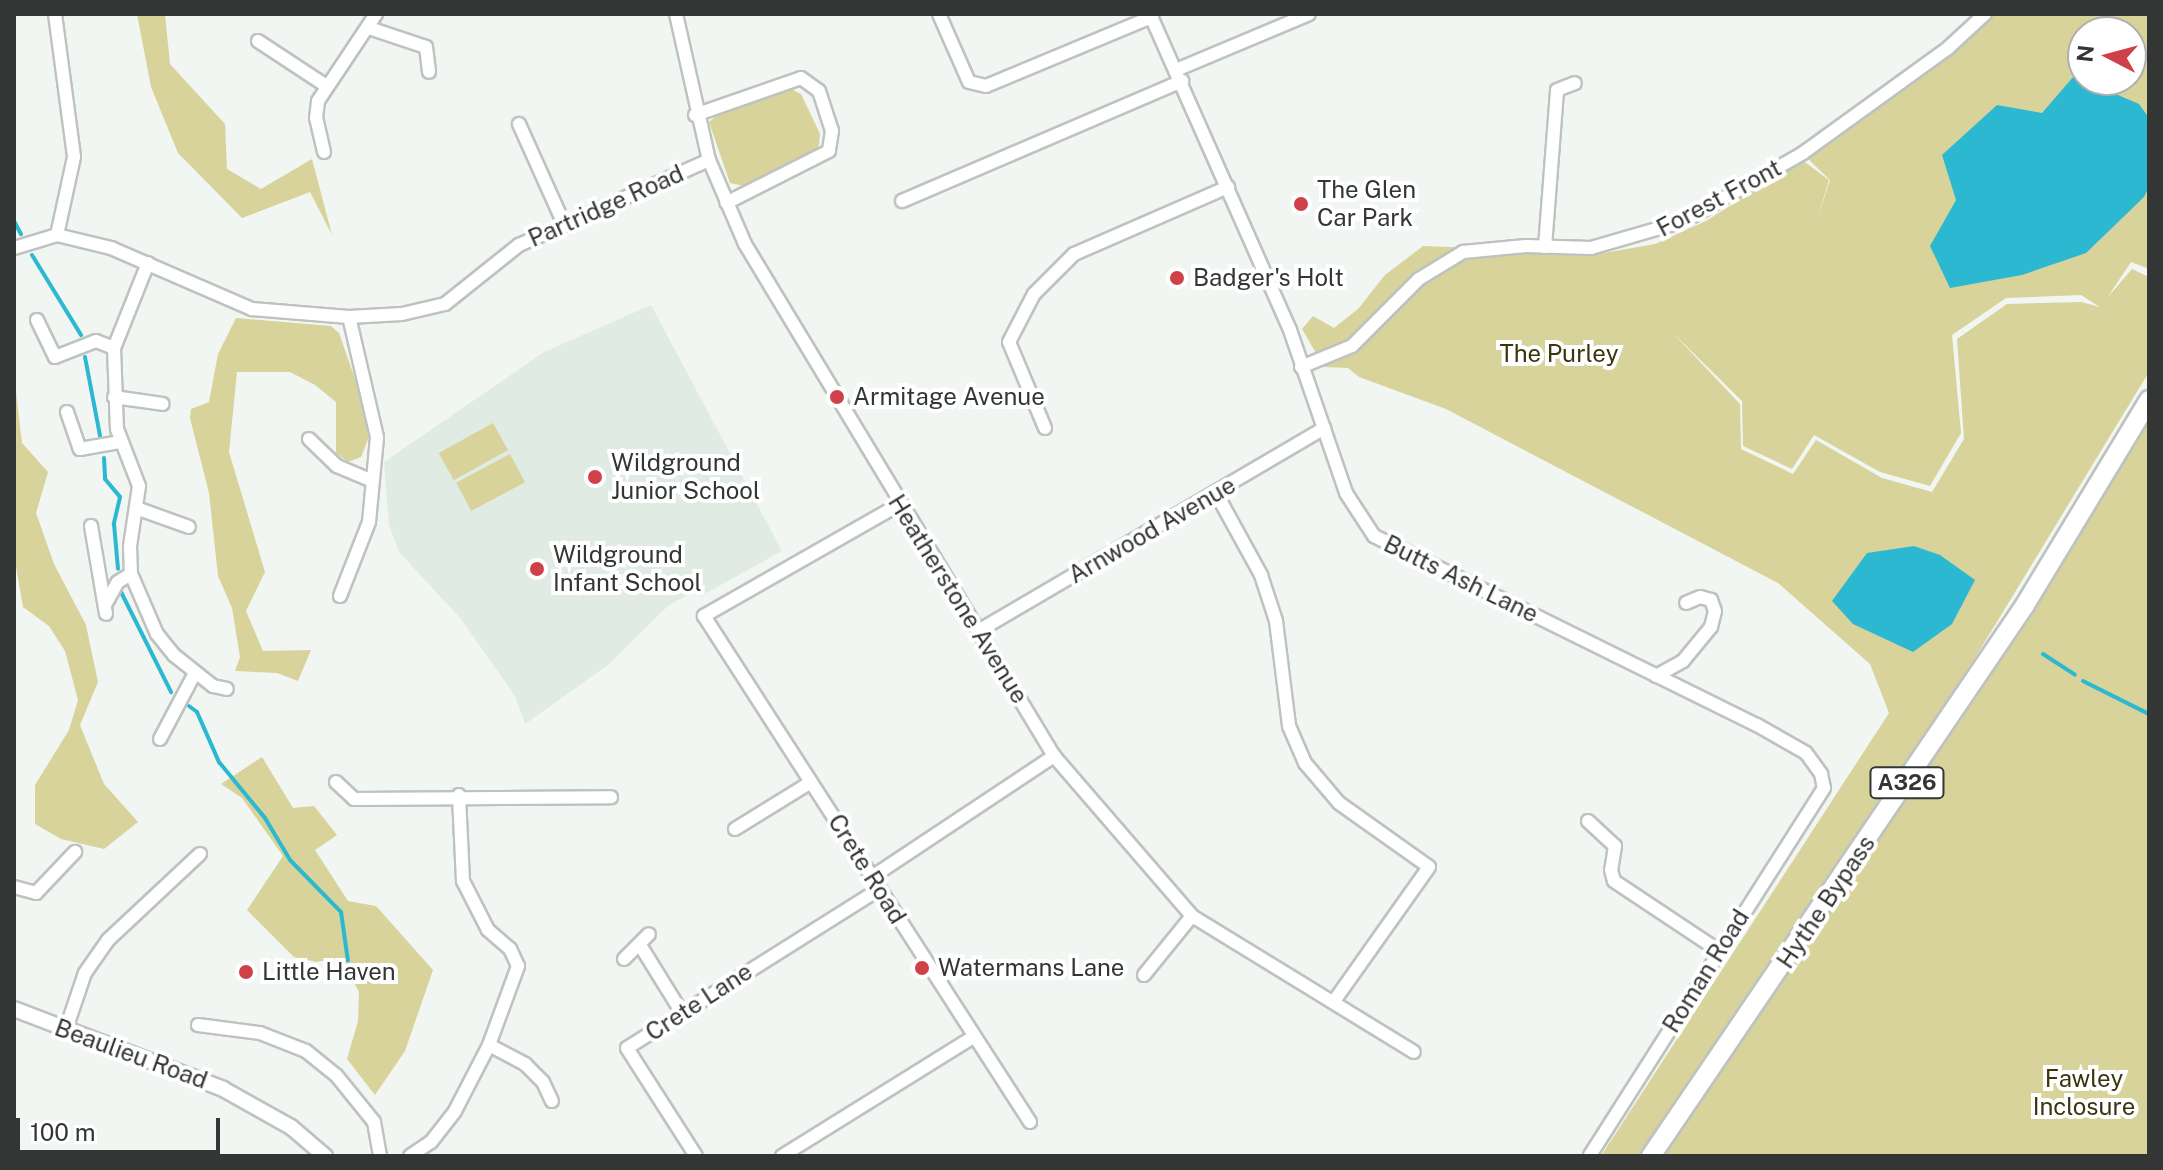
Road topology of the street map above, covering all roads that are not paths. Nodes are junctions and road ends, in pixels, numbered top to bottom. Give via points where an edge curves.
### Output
1 (55, 14) edge
2 (376, 14) edge
3 (676, 14) edge
4 (939, 14) edge
5 (1309, 14) edge
6 (1985, 14) edge
7 (1151, 16) edge
8 (369, 28) junction
9 (258, 41) dead end
10 (429, 72) dead end
11 (1179, 76) junction
12 (1575, 83) dead end
13 (325, 85) junction
14 (695, 115) junction
15 (519, 124) dead end
16 (324, 152) dead end
17 (709, 160) junction
18 (1228, 187) junction
19 (902, 201) dead end
20 (726, 203) junction
21 (564, 224) junction
22 (57, 235) junction
23 (1545, 247) junction
24 (14, 248) edge
25 (148, 263) junction
26 (349, 317) junction
27 (37, 320) dead end
28 (114, 348) junction
29 (1301, 367) junction
30 (114, 397) junction
31 (2149, 400) edge
32 (163, 404) dead end
33 (67, 412) dead end
34 (1045, 428) dead end
35 (1324, 428) junction
36 (309, 439) dead end
37 (120, 442) junction
38 (372, 481) junction
39 (1216, 493) junction
40 (900, 504) junction
41 (136, 508) junction
42 (91, 526) dead end
43 (189, 527) dead end
44 (131, 574) junction
45 (340, 596) dead end
46 (1686, 603) dead end
47 (980, 630) junction
48 (195, 673) junction
49 (1656, 676) junction
50 (227, 689) dead end
51 (160, 739) dead end
52 (1054, 756) junction
53 (336, 782) dead end
54 (811, 782) junction
55 (1824, 788) joint
56 (459, 795) junction
57 (611, 797) dead end
58 (1588, 821) dead end
59 (735, 829) dead end
60 (75, 852) dead end
61 (200, 854) dead end
62 (872, 877) junction
63 (14, 887) edge
64 (879, 889) junction
65 (1192, 916) junction
66 (649, 934) dead end
67 (640, 945) junction
68 (1718, 950) junction
69 (624, 959) dead end
70 (1144, 975) dead end
71 (1334, 1001) junction
72 (14, 1009) edge
73 (681, 1011) junction
74 (198, 1025) dead end
75 (65, 1032) junction
76 (973, 1037) junction
77 (489, 1045) junction
78 (1414, 1052) dead end
79 (552, 1101) dead end
80 (1030, 1122) dead end
81 (787, 1155) edge
82 (325, 1156) edge
83 (380, 1156) edge
84 (410, 1156) edge
85 (696, 1156) edge
86 (1590, 1156) edge
87 (1651, 1156) edge

1 - 22 street via 74,157
2 - 8 street
3 - 14 street, Heatherstone Avenue
4 - 7 street via 969,82 986,86
5 - 11 street
6 - 23 street, Forest Front via 1948,48 1803,153 1684,221 1591,248
7 - 11 street, Butts Ash Lane
8 - 10 street via 426,47
8 - 13 street
9 - 13 street
11 - 18 street, Butts Ash Lane
11 - 19 street
12 - 23 street via 1557,90
13 - 16 street via 316,118
14 - 17 street, Heatherstone Avenue
14 - 20 street via 801,78 819,91 832,131 829,151 807,167
15 - 21 street
17 - 20 street, Heatherstone Avenue
17 - 21 street, Partridge Road
18 - 29 street, Butts Ash Lane
18 - 34 street via 1074,254 1034,294 1012,329 1012,357
20 - 40 street, Heatherstone Avenue via 757,265
21 - 26 street, Partridge Road via 519,245 445,304 402,314
22 - 24 street
22 - 25 street, Partridge Road
23 - 29 street, Forest Front via 1479,248 1447,260 1419,279 1352,346
25 - 26 street, Partridge Road via 252,309
25 - 28 street
26 - 38 street via 377,437
27 - 28 street via 55,357 96,341
28 - 30 street
29 - 35 street, Butts Ash Lane
30 - 32 street
30 - 37 street
31 - 87 main road, Hythe Bypass / A326 via 2025,605
33 - 37 street via 80,449
35 - 39 street, Arnwood Avenue
35 - 49 street, Butts Ash Lane via 1346,493 1374,536
36 - 38 street via 337,466
37 - 41 street via 139,486
38 - 45 street via 369,522
39 - 47 street, Arnwood Avenue
39 - 71 street via 1269,598 1289,726 1305,763 1339,803 1429,867
40 - 47 street, Heatherstone Avenue
40 - 54 street, Crete Road via 704,616
41 - 43 street
41 - 44 street
42 - 44 street via 106,610 118,582
44 - 48 street via 157,634
46 - 49 street via 1700,597 1711,600 1711,627 1683,661
47 - 52 street, Heatherstone Avenue
48 - 50 street
48 - 51 street
49 - 55 street, Butts Ash Lane via 1806,753
52 - 62 street
52 - 65 street, Heatherstone Avenue
53 - 56 street via 354,799
54 - 59 street
54 - 62 street, Crete Road
55 - 68 street, Roman Road
56 - 57 street
56 - 77 street via 463,881 488,930 510,949 518,966
58 - 68 street via 1615,846 1614,881
60 - 63 street via 36,893
61 - 75 street via 108,940 85,973
62 - 64 street, Crete Road
64 - 73 street, Crete Lane
64 - 76 street, Crete Road
65 - 70 street
65 - 71 street, Heatherstone Avenue
66 - 67 street
67 - 69 street
67 - 73 street
68 - 86 street, Roman Road
71 - 78 street, Heatherstone Avenue
72 - 75 street, Beaulieu Road
73 - 85 street, Crete Lane via 627,1048
74 - 83 street, Beaulieu Road via 281,1038 306,1051 336,1075 374,1122
75 - 82 street, Beaulieu Road via 223,1089 291,1127
76 - 80 street, Crete Road
76 - 81 street
77 - 79 street via 525,1064
77 - 84 street via 455,1111 431,1142

